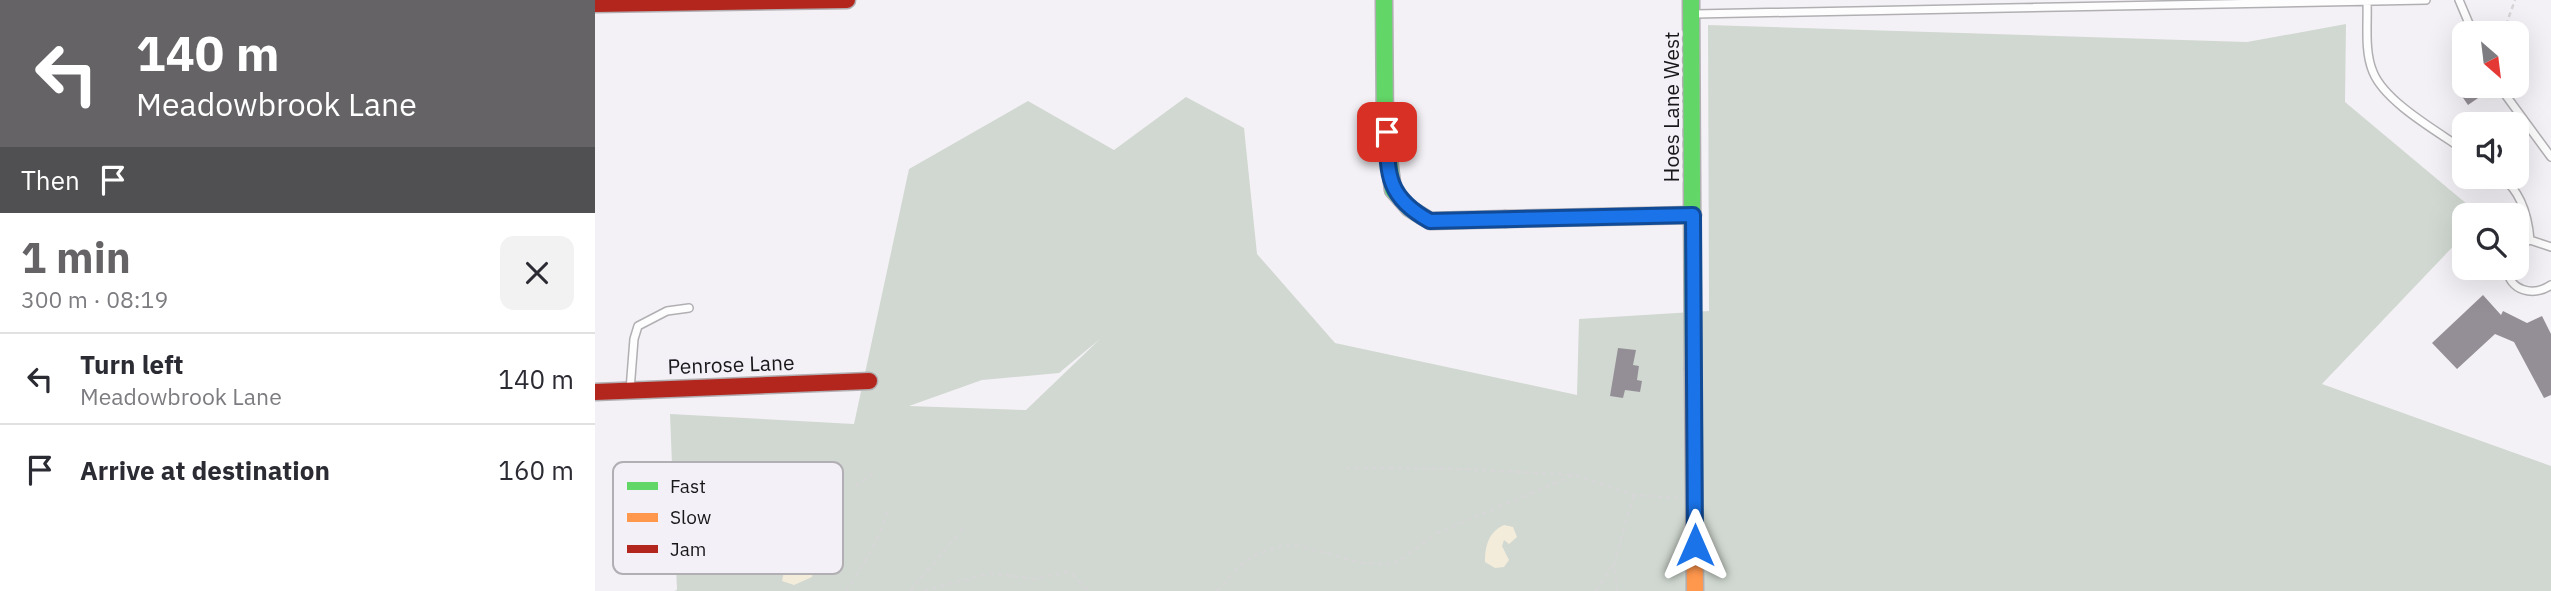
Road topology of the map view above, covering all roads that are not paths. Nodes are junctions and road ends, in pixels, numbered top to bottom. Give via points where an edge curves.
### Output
1 (847, 0) edge
2 (1384, 0) edge
3 (2426, 0) edge
4 (2459, 0) edge
5 (2367, 1) edge
6 (595, 4) edge
7 (1692, 7) edge
8 (2468, 21) edge
9 (2508, 98) edge
10 (2452, 141) edge
11 (2551, 157) edge
12 (2512, 189) edge
13 (1693, 215) junction
14 (2530, 240) joint
15 (2551, 247) edge
16 (2511, 280) edge
17 (2551, 285) edge
18 (689, 308) dead end
19 (869, 381) dead end
20 (630, 391) junction
21 (595, 392) edge
22 (1695, 591) edge

1 - 6 street
2 - 13 street via 1387,158 1392,188 1409,209 1430,221
3 - 5 lane
4 - 8 lane
5 - 7 lane
5 - 10 lane via 2368,52 2381,87
7 - 13 street, Hoes Lane West
9 - 11 lane
12 - 14 lane via 2523,208
13 - 22 street, Hoes Lane West
14 - 15 lane
16 - 17 lane via 2527,292
18 - 20 lane via 667,311 638,326
19 - 20 street, Penrose Lane
20 - 21 street, Penrose Lane

